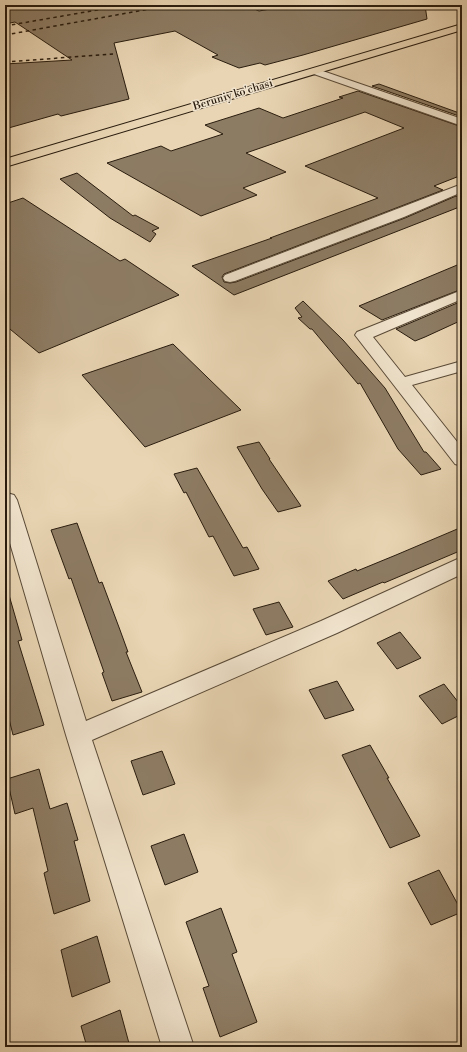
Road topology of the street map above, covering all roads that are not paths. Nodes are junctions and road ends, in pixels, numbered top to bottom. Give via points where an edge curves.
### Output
1 (462, 19) edge
2 (462, 27) edge
3 (408, 35) junction
4 (421, 39) junction
5 (314, 71) junction
6 (462, 123) edge
7 (5, 154) edge
8 (5, 164) edge
9 (462, 188) edge
10 (230, 278) dead end
11 (462, 294) edge
12 (462, 366) edge
13 (401, 383) junction
14 (462, 460) edge
15 (6, 500) dead end
16 (462, 565) edge
17 (78, 735) junction
18 (178, 1047) edge

1 - 3 main road, Beruniy ko'chasi
2 - 4 main road, Beruniy ko'chasi
3 - 4 main road
3 - 7 main road, Beruniy ko'chasi
4 - 5 main road, Beruniy ko'chasi
5 - 6 street
5 - 8 main road, Beruniy ko'chasi
9 - 10 street
11 - 13 street via 363,335
12 - 13 street
13 - 14 street
15 - 17 street
16 - 17 street via 329,627
17 - 18 street

